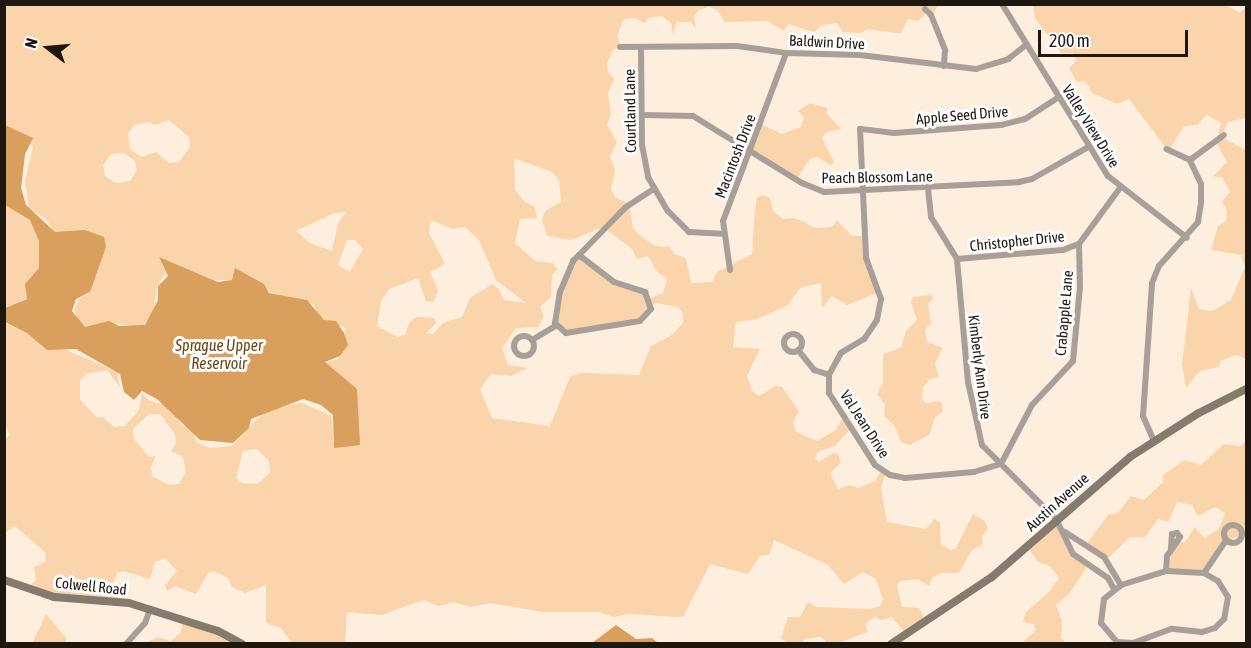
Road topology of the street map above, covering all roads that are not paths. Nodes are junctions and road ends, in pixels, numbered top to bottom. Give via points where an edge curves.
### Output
1 (1002, 4) edge
2 (925, 9) dead end
3 (1026, 45) junction
4 (620, 47) dead end
5 (641, 48) junction
6 (786, 53) junction
7 (945, 66) junction
8 (1059, 97) junction
9 (642, 115) junction
10 (860, 129) joint
11 (1224, 135) dead end
12 (1088, 147) junction
13 (1166, 149) dead end
14 (750, 150) junction
15 (1190, 160) junction
16 (928, 188) junction
17 (1120, 188) junction
18 (654, 189) junction
19 (861, 191) junction
20 (722, 234) junction
21 (1186, 238) junction
22 (1079, 244) junction
23 (579, 255) junction
24 (957, 259) junction
25 (730, 270) dead end
26 (557, 325) junction
27 (532, 340) dead end
28 (798, 350) dead end
29 (829, 375) junction
30 (1246, 389) edge
31 (1154, 441) junction
32 (1001, 464) junction
33 (1056, 519) junction
34 (1065, 532) junction
35 (1226, 540) dead end
36 (1171, 550) dead end
37 (1166, 572) junction
38 (1204, 573) junction
39 (4, 580) edge
40 (1121, 585) junction
41 (1114, 589) junction
42 (150, 609) junction
43 (1117, 643) edge
44 (126, 644) edge
45 (242, 644) edge
46 (891, 644) edge

1 - 3 street, Valley View Drive
2 - 7 street via 945,50
3 - 7 street, Baldwin Drive via 992,66
3 - 8 street, Valley View Drive
4 - 5 street, Baldwin Drive
5 - 6 street, Baldwin Drive via 737,46
5 - 9 street, Courtland Lane
6 - 7 street, Baldwin Drive via 860,55
6 - 14 street, Macintosh Drive
8 - 10 street, Apple Seed Drive via 1025,119 1001,125 886,133
8 - 12 street, Valley View Drive
9 - 14 street, Peach Blossom Lane via 693,116
9 - 18 street, Courtland Lane via 643,165
10 - 19 street, Val Jean Drive
11 - 15 street
12 - 16 street, Peach Blossom Lane via 1032,179
12 - 17 street, Valley View Drive
13 - 15 street
14 - 19 street, Peach Blossom Lane via 815,190
14 - 20 street, Macintosh Drive via 723,221
15 - 21 street via 1201,184 1201,202 1198,222
16 - 19 street, Peach Blossom Lane
16 - 24 street via 931,217
17 - 21 street, Valley View Drive
17 - 22 street
18 - 20 street, Courtland Lane via 689,232
18 - 23 street via 626,207
19 - 29 street, Val Jean Drive via 866,258 881,298 877,320 864,339 842,353
20 - 25 street, Macintosh Drive
21 - 31 street via 1159,266 1152,283 1143,416
22 - 24 street, Christopher Drive via 1063,250
22 - 32 street, Crabapple Lane via 1080,287 1073,361 1032,405
23 - 26 street via 560,292
23 - 26 street via 614,282 645,292 651,309 640,321 566,333
24 - 32 street, Kimberly Ann Drive via 977,432 982,445
26 - 27 street
28 - 29 street, Val Jean Drive via 814,370
29 - 32 street, Val Jean Drive via 829,393 875,465 890,475 942,476
30 - 31 street, Austin Avenue
31 - 33 street, Austin Avenue
32 - 33 street, Kimberly Ann Drive
33 - 34 street, Kimberly Ann Drive
33 - 46 street, Austin Avenue via 992,577
34 - 40 street via 1104,557
34 - 41 street, Kimberly Ann Drive via 1073,554 1108,578
35 - 38 street
36 - 37 street via 1166,558
37 - 38 street
37 - 40 street
38 - 43 street via 1218,581 1228,597 1226,614 1215,628 1202,632 1164,630 1133,643
39 - 42 street, Colwell Road via 54,597 129,603
40 - 41 street
41 - 43 street via 1100,609 1101,623
42 - 44 street via 141,628
42 - 45 street, Colwell Road

